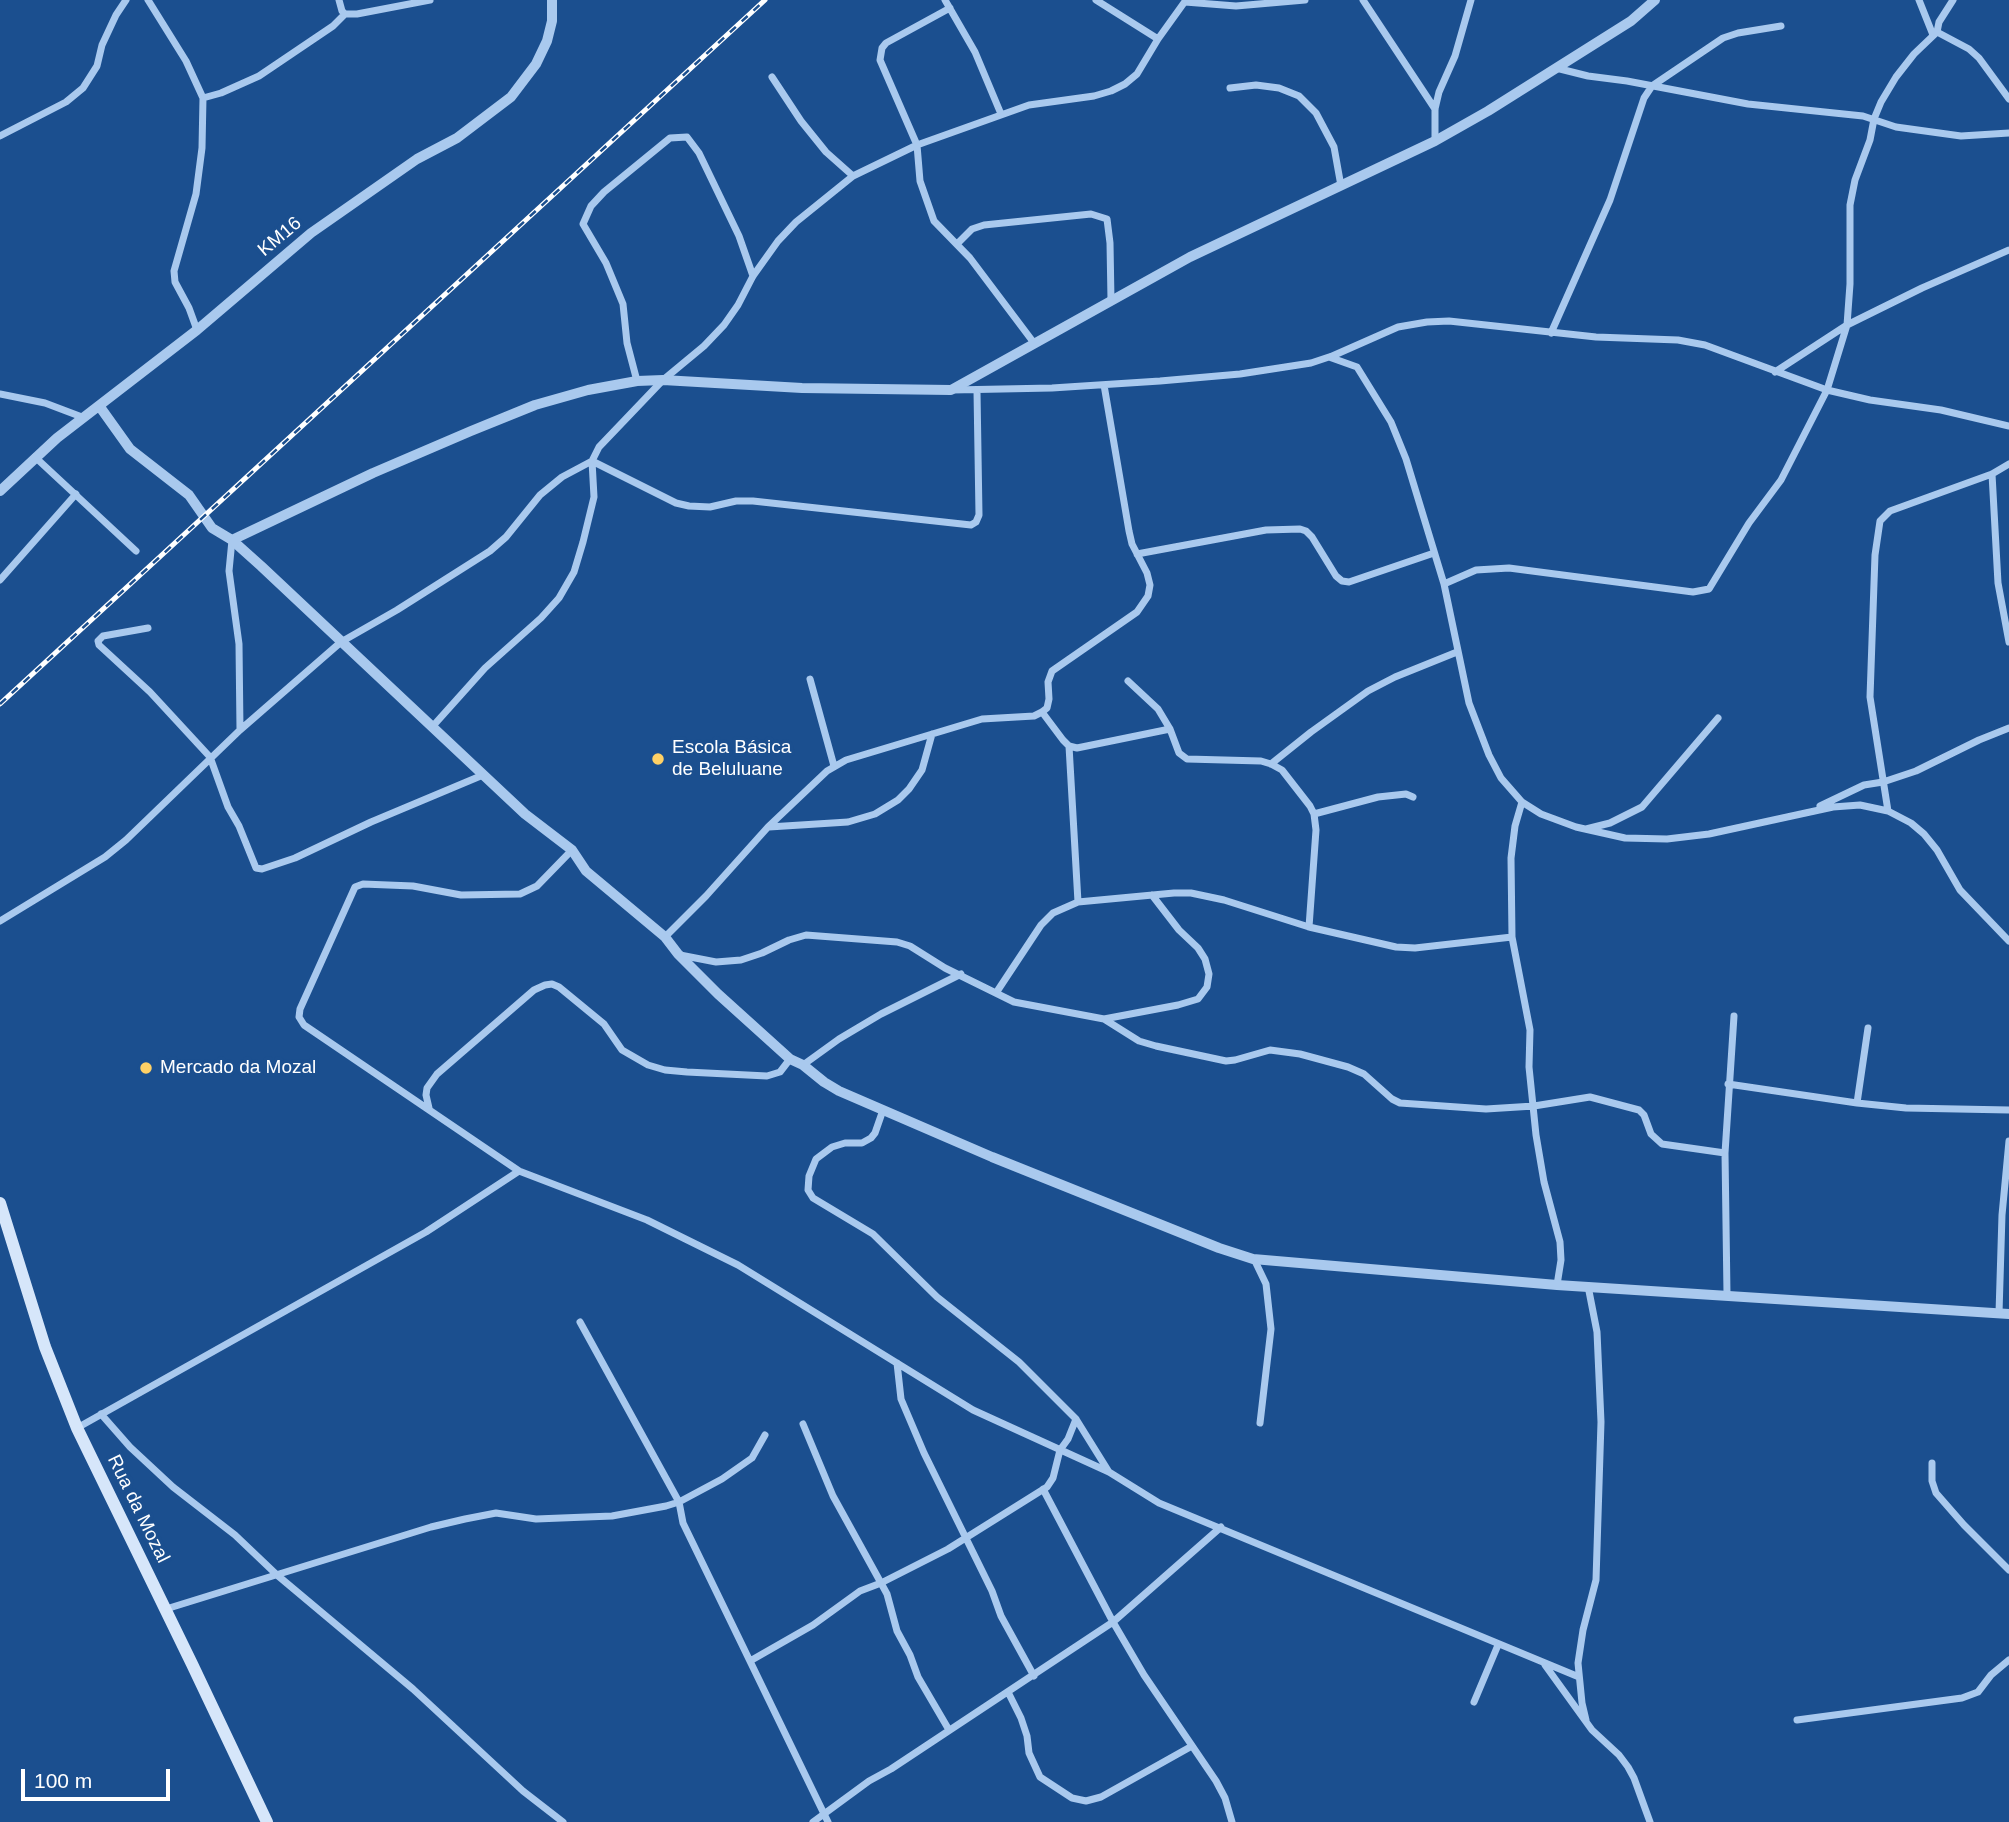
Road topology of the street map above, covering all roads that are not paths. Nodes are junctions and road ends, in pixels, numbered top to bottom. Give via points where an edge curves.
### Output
1 (126, 0) edge
2 (148, 0) edge
3 (339, 0) edge
4 (430, 0) edge
5 (552, 0) edge
6 (1096, 0) edge
7 (1305, 0) edge
8 (1363, 0) edge
9 (1471, 0) edge
10 (1655, 0) edge
11 (1919, 0) edge
12 (1953, 0) edge
13 (1186, 1) edge
14 (947, 4) edge
15 (345, 14) junction
16 (1781, 26) dead end
17 (1935, 34) junction
18 (1158, 39) junction
19 (1555, 68) junction
20 (772, 77) dead end
21 (1652, 86) junction
22 (1230, 88) dead end
23 (203, 98) junction
24 (2009, 99) edge
25 (1435, 109) junction
26 (1001, 114) junction
27 (1874, 119) junction
28 (2009, 133) edge
29 (0, 136) edge
30 (1436, 141) junction
31 (917, 145) junction
32 (853, 176) junction
33 (1341, 186) junction
34 (957, 244) junction
35 (2009, 250) edge
36 (753, 276) junction
37 (1111, 300) junction
38 (1847, 325) junction
39 (197, 330) junction
40 (1551, 333) junction
41 (1034, 343) junction
42 (1329, 358) junction
43 (1775, 372) junction
44 (663, 380) junction
45 (637, 381) junction
46 (1104, 385) junction
47 (951, 390) junction
48 (1827, 390) junction
49 (977, 391) junction
50 (0, 394) edge
51 (100, 407) junction
52 (82, 417) junction
53 (2009, 426) edge
54 (35, 457) junction
55 (592, 461) junction
56 (2009, 464) edge
57 (1992, 474) junction
58 (0, 491) edge
59 (76, 494) junction
60 (232, 540) junction
61 (136, 551) dead end
62 (1434, 553) junction
63 (1137, 554) junction
64 (0, 580) edge
65 (1444, 584) junction
66 (148, 628) dead end
67 (341, 642) junction
68 (2009, 642) edge
69 (1457, 652) junction
70 (810, 679) dead end
71 (1128, 681) dead end
72 (1042, 712) junction
73 (1718, 718) dead end
74 (433, 726) junction
75 (2009, 728) edge
76 (1170, 729) junction
77 (240, 730) junction
78 (932, 734) junction
79 (1069, 746) junction
80 (211, 757) junction
81 (1271, 764) junction
82 (834, 766) junction
83 (482, 775) junction
84 (1884, 782) junction
85 (1413, 797) dead end
86 (1522, 802) junction
87 (1810, 811) junction
88 (1888, 811) junction
89 (1314, 814) junction
90 (1610, 823) junction
91 (768, 827) junction
92 (1586, 830) junction
93 (1606, 834) junction
94 (572, 850) junction
95 (1152, 895) junction
96 (1077, 902) junction
97 (0, 921) edge
98 (1308, 927) junction
99 (665, 937) junction
100 (1512, 937) junction
101 (2009, 941) edge
102 (678, 954) junction
103 (961, 975) junction
104 (996, 993) junction
105 (1734, 1016) dead end
106 (1104, 1019) junction
107 (1868, 1028) dead end
108 (790, 1059) junction
109 (803, 1065) junction
110 (1728, 1084) junction
111 (1857, 1103) junction
112 (1534, 1106) junction
113 (429, 1109) junction
114 (883, 1110) junction
115 (2009, 1110) edge
116 (2009, 1141) edge
117 (1725, 1153) junction
118 (519, 1171) junction
119 (0, 1203) edge
120 (1253, 1259) junction
121 (1557, 1285) junction
122 (1588, 1286) junction
123 (1727, 1294) junction
124 (2004, 1313) edge
125 (580, 1322) dead end
126 (897, 1363) junction
127 (101, 1414) junction
128 (1076, 1419) junction
129 (1260, 1423) dead end
130 (803, 1424) dead end
131 (77, 1428) junction
132 (765, 1435) dead end
133 (1060, 1450) junction
134 (1931, 1463) dead end
135 (1109, 1472) junction
136 (1044, 1489) junction
137 (679, 1502) junction
138 (1221, 1527) junction
139 (965, 1538) junction
140 (2009, 1570) edge
141 (277, 1575) junction
142 (881, 1583) junction
143 (166, 1609) junction
144 (1113, 1622) junction
145 (1498, 1645) junction
146 (2009, 1660) edge
147 (750, 1661) junction
148 (1543, 1662) junction
149 (1034, 1675) junction
150 (1579, 1677) junction
151 (1008, 1692) junction
152 (1474, 1702) dead end
153 (1586, 1720) junction
154 (1797, 1720) dead end
155 (949, 1730) junction
156 (1192, 1746) junction
157 (824, 1813) junction
158 (555, 1816) junction
159 (267, 1822) edge
160 (548, 1822) edge
161 (563, 1822) edge
162 (813, 1822) edge
163 (828, 1822) edge
164 (1232, 1822) edge
165 (1650, 1822) edge

1 - 29 street via 83,88 66,102
2 - 23 street
3 - 15 street
4 - 15 street
5 - 39 street, KM16 via 547,41 511,97 457,138 417,159 311,233
6 - 18 street
7 - 13 street via 1236,6
8 - 25 street
9 - 25 street
10 - 19 street via 1631,21
11 - 17 street
12 - 17 street
13 - 18 street
14 - 26 street via 975,52
14 - 31 street via 886,43 880,55
15 - 23 street via 259,76
16 - 21 street via 1723,38
17 - 24 street via 1969,49
17 - 27 street via 1896,77
18 - 26 street via 1137,74 1111,91
19 - 21 street
19 - 30 street
20 - 32 street via 826,152
21 - 27 street via 1748,104
21 - 40 street via 1610,200
22 - 33 street via 1268,86 1299,96 1316,113 1334,147
23 - 39 street via 196,194 174,271
25 - 30 street
26 - 31 street
27 - 28 street via 1896,127 1961,136
27 - 38 street via 1850,205
30 - 33 street
31 - 32 street
31 - 34 street via 926,202 934,221
32 - 36 street via 796,222
33 - 37 street
34 - 37 street via 972,229 984,225 1091,214 1107,219
34 - 41 street
35 - 38 street
36 - 44 street via 724,325
36 - 45 street via 734,225 687,137 670,138 604,192 583,224 623,303
37 - 41 street
38 - 43 street
38 - 48 street
39 - 51 street, KM16
40 - 42 street via 1427,322 1398,327
40 - 43 street via 1678,340 1705,345
41 - 47 street
42 - 46 street via 1240,374
42 - 62 street via 1357,367 1385,412 1406,459
43 - 48 street
44 - 45 street
44 - 47 street
44 - 55 street via 607,436
45 - 60 street via 535,405 373,473
46 - 49 street
46 - 63 street
47 - 49 street
48 - 53 street
48 - 65 street via 1781,480 1709,589 1693,592 1509,568 1476,570
49 - 55 street via 979,516 971,525 753,501 689,506
50 - 52 street
51 - 52 street, KM16
51 - 60 street via 131,449 189,495 212,528
52 - 54 street, KM16
54 - 58 street, KM16
54 - 59 street
55 - 67 street via 540,495 490,551
55 - 74 street via 594,497 573,572 559,598 485,668
56 - 57 street
57 - 68 street via 1998,583
57 - 84 street via 1890,511 1880,521 1870,697
59 - 61 street
59 - 64 street
60 - 67 street
60 - 77 street via 229,571 240,644
62 - 63 street via 1349,582 1336,576 1312,537 1300,530 1252,532
62 - 65 street
63 - 72 street via 1147,573 1148,596 1129,618 1052,671 1047,708
65 - 69 street
66 - 80 street via 103,636 99,645
67 - 74 street
67 - 77 street
69 - 81 street via 1368,691
69 - 86 street via 1469,703 1489,755
70 - 82 street
71 - 76 street via 1158,709
72 - 78 street via 982,719
72 - 79 street
73 - 90 street via 1642,807
74 - 83 street
75 - 84 street
76 - 79 street
76 - 81 street via 1179,753 1187,759
77 - 80 street
78 - 82 street
78 - 91 street via 922,770 909,789 875,814 848,822
79 - 96 street
80 - 83 street via 228,807 256,868 262,869
80 - 97 street via 105,857
81 - 89 street via 1282,770
82 - 91 street
83 - 94 street
84 - 87 street via 1864,785
84 - 88 street
85 - 89 street via 1378,797
86 - 92 street
86 - 100 street via 1511,859
87 - 88 street via 1860,805
87 - 93 street via 1758,825 1667,839
88 - 101 street via 1924,834 1960,890
89 - 98 street
90 - 92 street
90 - 93 street
91 - 99 street
92 - 93 street
94 - 99 street via 586,871
94 - 113 street via 537,886 520,894 355,887 299,1017 304,1025
95 - 96 street
95 - 98 street via 1191,893
95 - 106 street via 1205,959 1207,987 1198,999
96 - 104 street via 1053,913 1041,925
98 - 100 street via 1415,948
99 - 102 street
100 - 112 street via 1530,1030
102 - 103 street via 716,962 741,960 806,935 832,936 897,942
102 - 108 street
103 - 104 street
103 - 109 street via 881,1014
104 - 106 street via 1029,1006
105 - 110 street
106 - 112 street via 1139,1041 1226,1061 1270,1050 1348,1067 1400,1103 1486,1109
107 - 111 street
108 - 109 street
108 - 113 street via 780,1072 767,1076 648,1065 622,1050 604,1024 552,984 534,990 437,1074 427,1088
109 - 114 street via 831,1087
110 - 111 street
110 - 117 street
111 - 115 street
112 - 117 street via 1581,1097 1615,1102 1639,1110 1651,1134 1662,1144
112 - 121 street via 1542,1170 1560,1242
113 - 118 street
114 - 120 street
114 - 128 street via 871,1138 832,1147 816,1159 808,1190 813,1198 873,1234 937,1297 1019,1362
116 - 124 street via 2002,1214
117 - 123 street
118 - 126 street via 648,1220 738,1265
118 - 127 street via 426,1233
119 - 131 main road, Rua da Mozal via 45,1347
120 - 121 street
120 - 129 street via 1266,1284 1270,1329
121 - 122 street
122 - 123 street
122 - 150 street via 1599,1362 1601,1481 1596,1580 1580,1643
123 - 124 street
125 - 137 street
126 - 133 street via 973,1410
126 - 139 street via 901,1399
127 - 131 street
127 - 141 street via 156,1471
128 - 133 street
128 - 135 street
130 - 142 street via 833,1496
131 - 143 main road, Rua da Mozal
132 - 137 street via 752,1458
133 - 135 street
133 - 136 street via 1053,1478
134 - 140 street via 1936,1493
135 - 138 street via 1159,1503
136 - 139 street
136 - 144 street
137 - 141 street via 633,1513 578,1518 536,1519 496,1513
137 - 147 street via 683,1523
138 - 144 street
138 - 145 street
139 - 142 street
139 - 149 street
141 - 143 street
141 - 158 street
142 - 147 street via 860,1591
142 - 155 street via 918,1677
143 - 159 main road, Rua da Mozal
144 - 149 street
144 - 156 street
145 - 148 street
145 - 152 street
146 - 154 street via 1978,1692 1962,1698
147 - 157 street
148 - 150 street
148 - 153 street
149 - 151 street
150 - 153 street
151 - 155 street
151 - 156 street via 1040,1777 1072,1798 1101,1797
153 - 165 street via 1628,1767
155 - 157 street
156 - 164 street via 1216,1780
157 - 162 street
157 - 163 street
158 - 160 street
158 - 161 street

